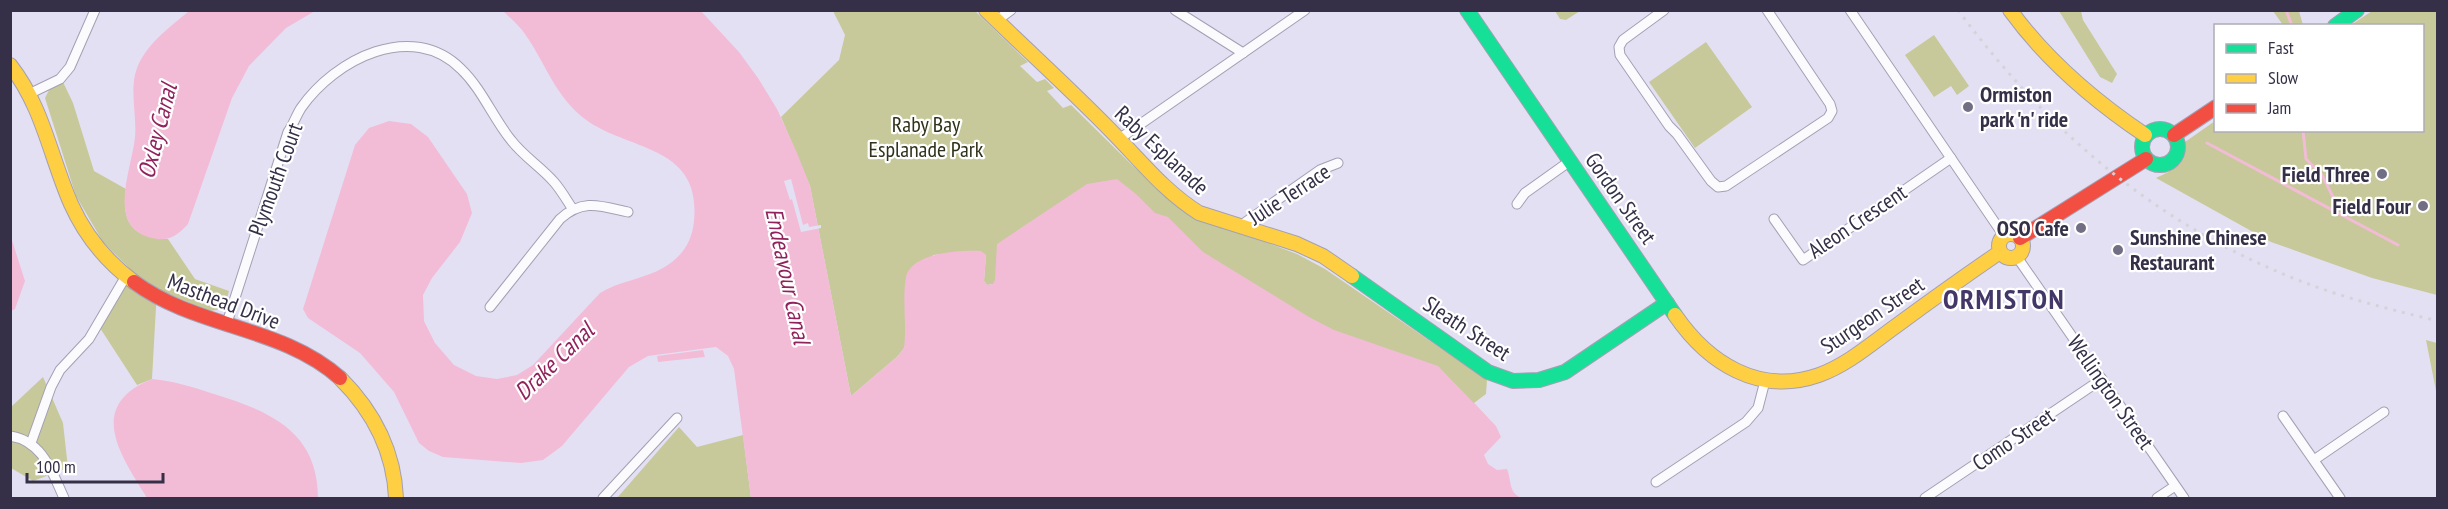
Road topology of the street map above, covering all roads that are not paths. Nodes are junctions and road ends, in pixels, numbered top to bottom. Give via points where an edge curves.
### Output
1 (95, 10) edge
2 (986, 10) edge
3 (1011, 10) edge
4 (1174, 10) edge
5 (1467, 10) edge
6 (1664, 10) edge
7 (1767, 10) edge
8 (1850, 10) edge
9 (2010, 10) edge
10 (2357, 10) edge
11 (1299, 12) edge
12 (996, 21) junction
13 (2338, 24) edge
14 (1243, 53) junction
15 (10, 65) edge
16 (31, 93) junction
17 (2214, 108) edge
18 (2145, 135) junction
19 (2174, 135) junction
20 (1119, 139) junction
21 (1951, 158) junction
22 (2146, 159) junction
23 (1570, 161) junction
24 (1338, 163) dead end
25 (1517, 204) dead end
26 (572, 208) junction
27 (628, 212) dead end
28 (1774, 219) dead end
29 (1240, 226) junction
30 (2004, 236) junction
31 (2020, 238) junction
32 (2000, 252) junction
33 (2017, 257) junction
34 (1342, 269) joint
35 (126, 276) junction
36 (1667, 303) junction
37 (490, 307) dead end
38 (226, 326) junction
39 (2102, 379) junction
40 (1765, 381) junction
41 (2384, 412) dead end
42 (2283, 416) dead end
43 (677, 418) dead end
44 (10, 436) edge
45 (31, 443) junction
46 (2314, 460) junction
47 (1656, 482) dead end
48 (2175, 486) junction
49 (64, 498) edge
50 (396, 498) edge
51 (603, 498) edge
52 (1924, 498) edge
53 (2157, 498) edge
54 (2184, 498) edge
55 (2340, 498) edge

1 - 16 street via 70,67 60,79
2 - 12 street, Raby Esplanade
3 - 12 street
4 - 14 street
5 - 23 street, Gordon Street
6 - 7 street via 1623,40 1620,55 1718,187 1726,186 1777,153 1828,118 1832,111
8 - 21 street
9 - 18 street via 2060,70
10 - 13 street
11 - 14 street
12 - 20 street, Raby Esplanade
14 - 20 street
15 - 16 street, Masthead Drive
16 - 35 street, Masthead Drive via 70,202 94,242
17 - 19 street
18 - 19 street via 2160,128
18 - 22 street via 2142,147
19 - 22 street via 2178,148 2172,161 2158,165
20 - 29 street, Raby Esplanade via 1138,162 1187,206
21 - 28 street, Aleon Crescent via 1803,260
21 - 30 street
22 - 31 street
23 - 25 street via 1525,193
23 - 36 street, Gordon Street
24 - 29 street, Julie Terrace via 1320,170
26 - 27 street via 589,205
26 - 37 street
26 - 38 street, Plymouth Court via 553,180 516,147 473,83 447,57 428,48 399,45 371,53 321,85 288,132
29 - 34 street, Raby Esplanade via 1297,244
30 - 31 street
30 - 32 street via 1999,243
31 - 33 street via 2023,248
32 - 33 street via 2007,258
32 - 40 street, Sturgeon Street via 1837,366 1790,382
33 - 39 street, Wellington Street
34 - 36 street, Sleath Street via 1488,372 1513,381 1539,380 1565,372
35 - 38 street, Masthead Drive via 171,306
35 - 45 street via 89,339 60,370
36 - 40 street, Gordon Street via 1709,356 1742,375
38 - 50 street, Masthead Drive via 298,351 343,381 375,422 388,452
39 - 48 street, Wellington Street
39 - 52 street, Como Street
40 - 47 street via 1758,408 1746,422
41 - 46 street
42 - 46 street
43 - 51 street
44 - 45 street
45 - 49 street via 47,463
46 - 55 street
48 - 53 street
48 - 54 street, Wellington Street

